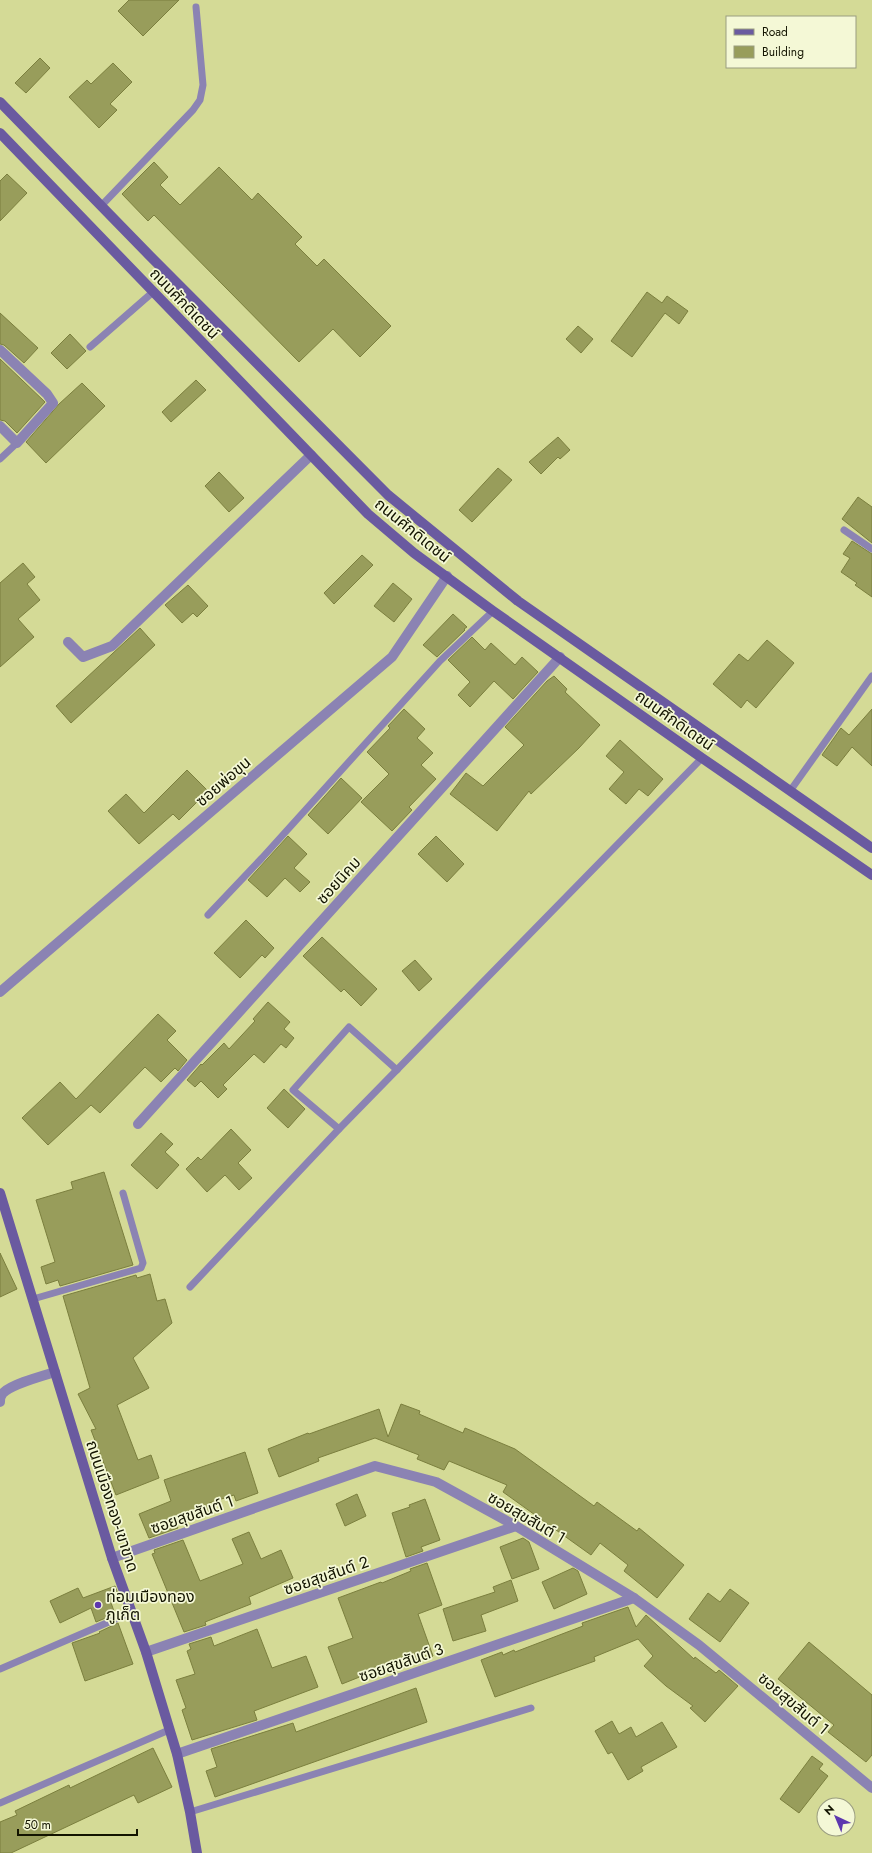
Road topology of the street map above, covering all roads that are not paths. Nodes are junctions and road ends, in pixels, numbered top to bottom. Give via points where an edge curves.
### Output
1 (196, 7) dead end
2 (0, 102) edge
3 (0, 134) edge
4 (101, 206) junction
5 (153, 292) junction
6 (90, 347) dead end
7 (0, 350) edge
8 (0, 426) edge
9 (17, 443) junction
10 (311, 455) junction
11 (0, 459) edge
12 (844, 530) dead end
13 (872, 549) edge
14 (447, 576) junction
15 (494, 611) junction
16 (68, 642) dead end
17 (560, 657) junction
18 (872, 676) edge
19 (702, 758) junction
20 (790, 791) junction
21 (872, 848) edge
22 (872, 875) edge
23 (208, 915) dead end
24 (0, 992) edge
25 (397, 1070) junction
26 (138, 1124) dead end
27 (339, 1130) junction
28 (0, 1193) edge
29 (123, 1193) dead end
30 (190, 1287) dead end
31 (32, 1299) junction
32 (55, 1372) junction
33 (0, 1402) edge
34 (516, 1526) junction
35 (112, 1558) junction
36 (634, 1598) junction
37 (132, 1612) junction
38 (146, 1652) junction
39 (0, 1669) edge
40 (532, 1708) dead end
41 (169, 1730) junction
42 (176, 1754) junction
43 (872, 1788) edge
44 (0, 1803) edge
45 (190, 1812) junction
46 (197, 1853) edge

1 - 4 lane via 203,85 200,100
2 - 4 main road, ถนนศักดิเดชน์
3 - 5 main road, ถนนศักดิเดชน์
4 - 20 main road, ถนนศักดิเดชน์ via 388,494 518,601
5 - 6 lane
5 - 10 main road, ถนนศักดิเดชน์
7 - 9 street via 47,394 53,403
8 - 9 street
9 - 11 lane
10 - 14 main road, ถนนศักดิเดชน์ via 368,514 414,553
10 - 16 street via 112,646 83,657
12 - 13 lane
14 - 15 main road, ถนนศักดิเดชน์
14 - 24 street, ซอยพ่อขุน via 392,657
15 - 17 main road, ถนนศักดิเดชน์
15 - 23 lane via 440,661
17 - 19 main road, ถนนศักดิเดชน์
17 - 26 street, ซอยนิคม
18 - 20 lane
19 - 22 main road, ถนนศักดิเดชน์
19 - 25 lane
20 - 21 main road, ถนนศักดิเดชน์
25 - 27 lane
25 - 27 lane via 349,1027 293,1090
27 - 30 lane
28 - 31 main road, ถนนเมืองทอง-เขาขาด
29 - 31 lane via 143,1263 140,1268
31 - 32 main road, ถนนเมืองทอง-เขาขาด
32 - 33 street via 3,1393
32 - 35 main road, ถนนเมืองทอง-เขาขาด
34 - 35 street, ซอยสุขสันต์ 1 via 436,1482 375,1466
34 - 36 street, ซอยสุขสันต์ 1
34 - 38 street, ซอยสุขสันต์ 2
35 - 37 main road, ถนนเมืองทอง-เขาขาด
36 - 42 street, ซอยสุขสันต์ 3
36 - 43 street, ซอยสุขสันต์ 1 via 699,1645
37 - 38 main road, ถนนเมืองทอง-เขาขาด
37 - 39 lane
38 - 41 main road, ถนนเมืองทอง-เขาขาด
40 - 45 lane
41 - 42 main road, ถนนเมืองทอง-เขาขาด
41 - 44 lane
42 - 45 main road, ถนนเมืองทอง-เขาขาด
45 - 46 main road, ถนนเมืองทอง-เขาขาด

